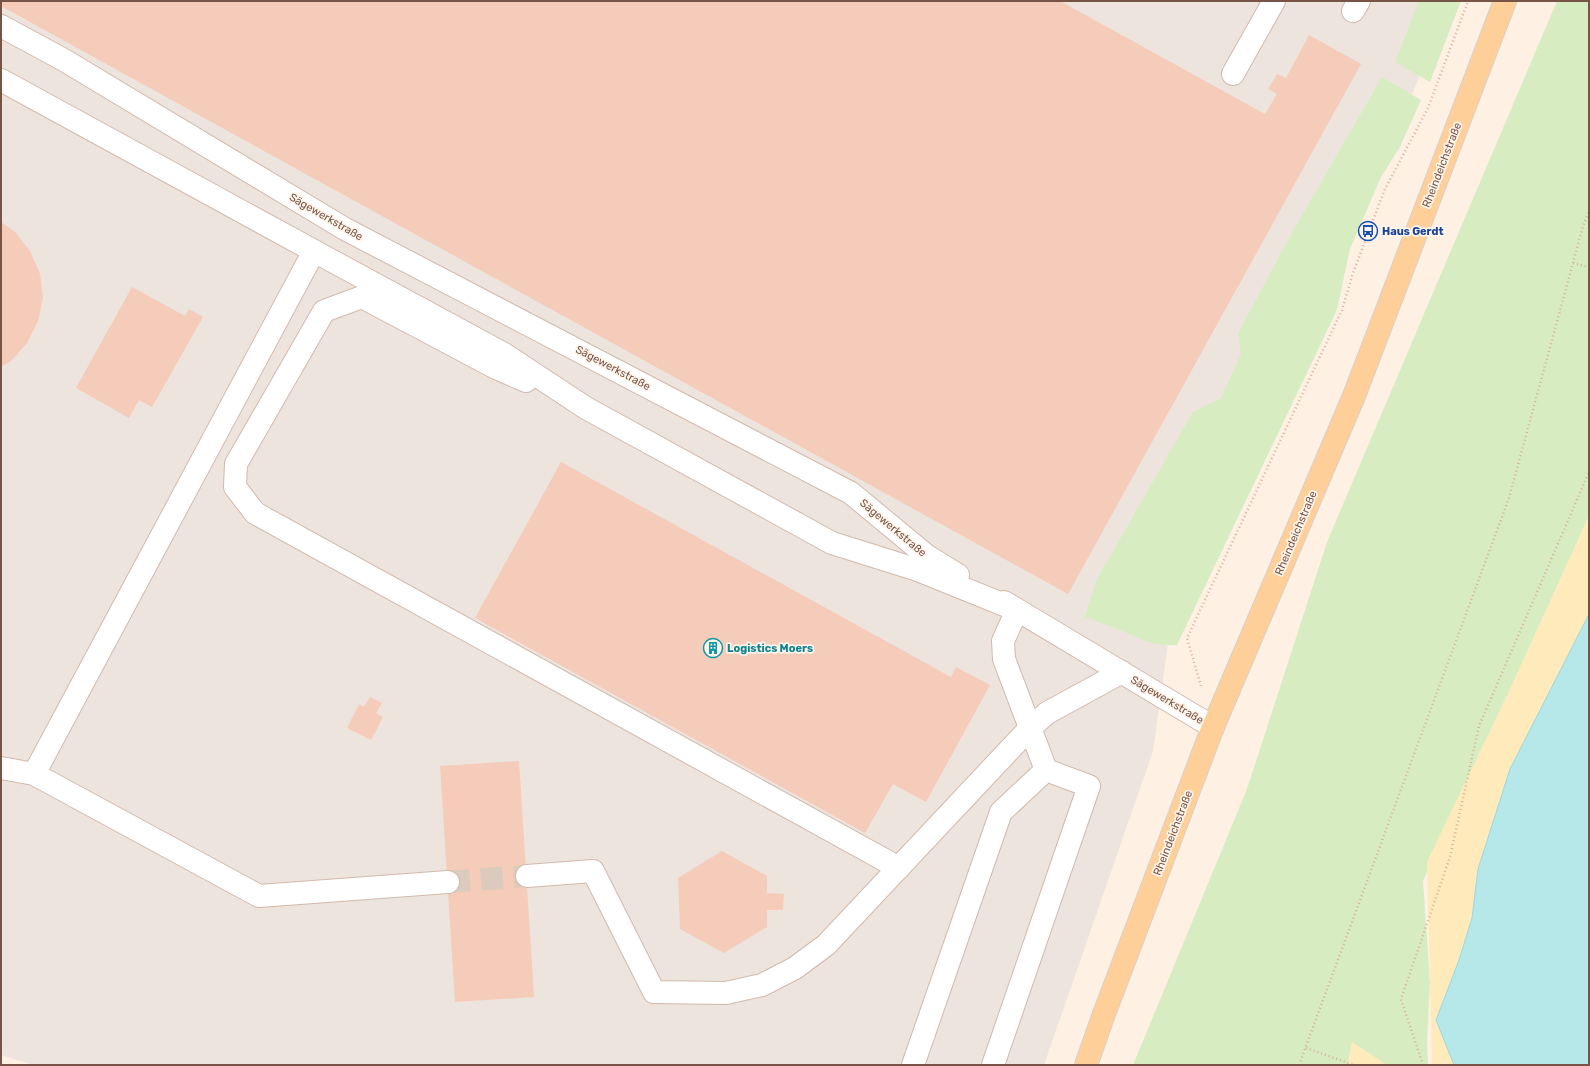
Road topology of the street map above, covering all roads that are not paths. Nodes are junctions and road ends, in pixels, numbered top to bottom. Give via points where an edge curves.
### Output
1 (1274, 1) edge
2 (1505, 1) edge
3 (1, 26) edge
4 (1233, 74) dead end
5 (1, 80) edge
6 (314, 251) junction
7 (586, 408) junction
8 (1017, 610) junction
9 (1122, 672) junction
10 (1213, 727) junction
11 (1029, 729) junction
12 (1, 768) edge
13 (1046, 770) junction
14 (34, 774) junction
15 (899, 868) junction
16 (527, 876) tunnel mouth
17 (448, 882) tunnel mouth
18 (912, 1065) edge
19 (993, 1065) edge
20 (1086, 1065) edge

1 - 4 lane
2 - 10 main road, Rheindeichstraße via 1354,396
3 - 8 lane, Sägewerkstraße via 64,60 345,229 852,493 927,556
5 - 6 lane
6 - 7 lane via 504,354
6 - 14 lane
7 - 8 lane via 832,543 918,570
7 - 15 lane via 496,368 362,298 324,311 236,464 235,487 255,513
8 - 9 lane, Sägewerkstraße
8 - 11 lane via 1003,640 1004,659
9 - 10 lane, Sägewerkstraße
9 - 11 lane via 1047,713
10 - 20 main road, Rheindeichstraße
11 - 13 lane
11 - 15 lane
12 - 14 lane
13 - 18 lane via 1001,812
13 - 19 lane via 1089,786
14 - 17 lane via 259,896
15 - 16 lane via 826,945 795,968 762,985 726,993 654,992 593,871

